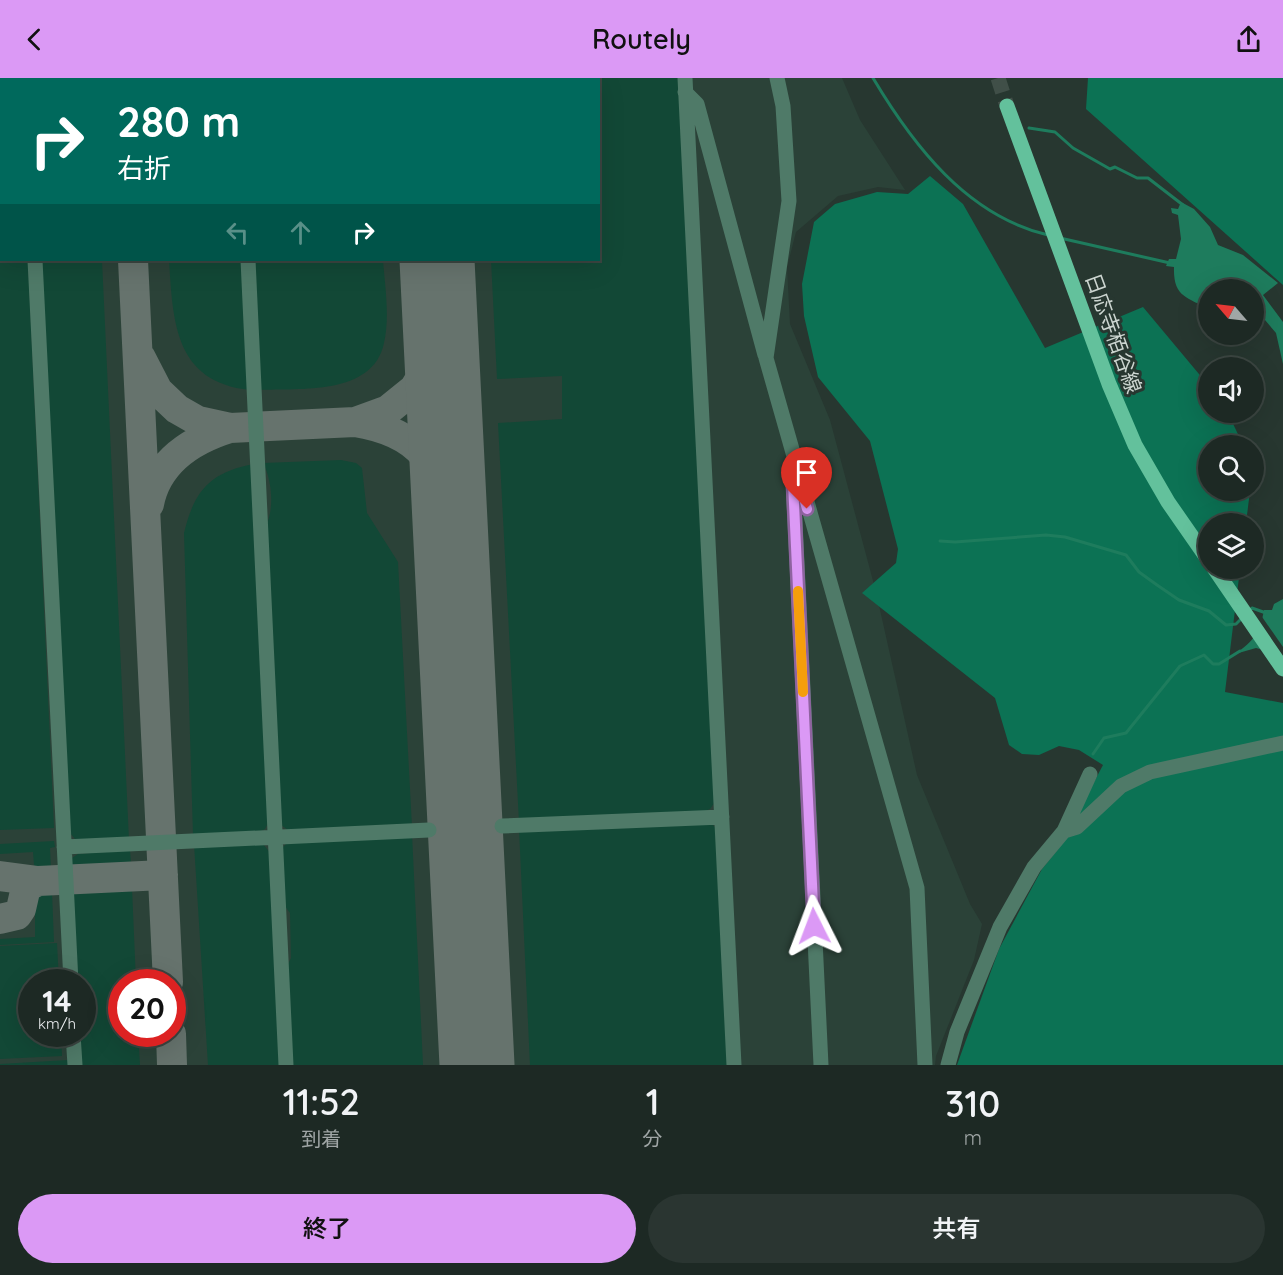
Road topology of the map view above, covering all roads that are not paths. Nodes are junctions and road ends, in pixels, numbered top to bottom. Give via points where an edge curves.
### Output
1 (777, 78) edge
2 (685, 85) edge
3 (1007, 106) tunnel mouth
4 (35, 261) edge
5 (248, 261) edge
6 (766, 358) junction
7 (795, 465) junction
8 (1198, 545) edge
9 (1222, 579) edge
10 (1283, 669) edge
11 (1283, 743) edge
12 (1090, 774) dead end
13 (722, 817) junction
14 (502, 826) dead end
15 (429, 830) dead end
16 (1064, 831) junction
17 (275, 836) junction
18 (64, 847) junction
19 (70, 969) edge
20 (74, 1047) edge
21 (75, 1065) edge
22 (286, 1065) edge
23 (734, 1065) edge
24 (821, 1065) edge
25 (925, 1065) edge
26 (948, 1065) edge

1 - 6 street via 783,106 789,201
2 - 6 street via 697,104
2 - 13 street
3 - 8 main road, 日応寺栢谷線 via 1126,425 1168,502
4 - 18 street
5 - 17 street
6 - 7 street
7 - 24 street
7 - 25 street via 917,888
9 - 10 main road
11 - 16 street via 1150,772 1121,786 1077,827
12 - 16 street
13 - 14 street
13 - 23 street
15 - 17 street
16 - 26 street via 1034,867 1000,927 957,1032
17 - 18 street
17 - 22 street
18 - 19 street
20 - 21 street

